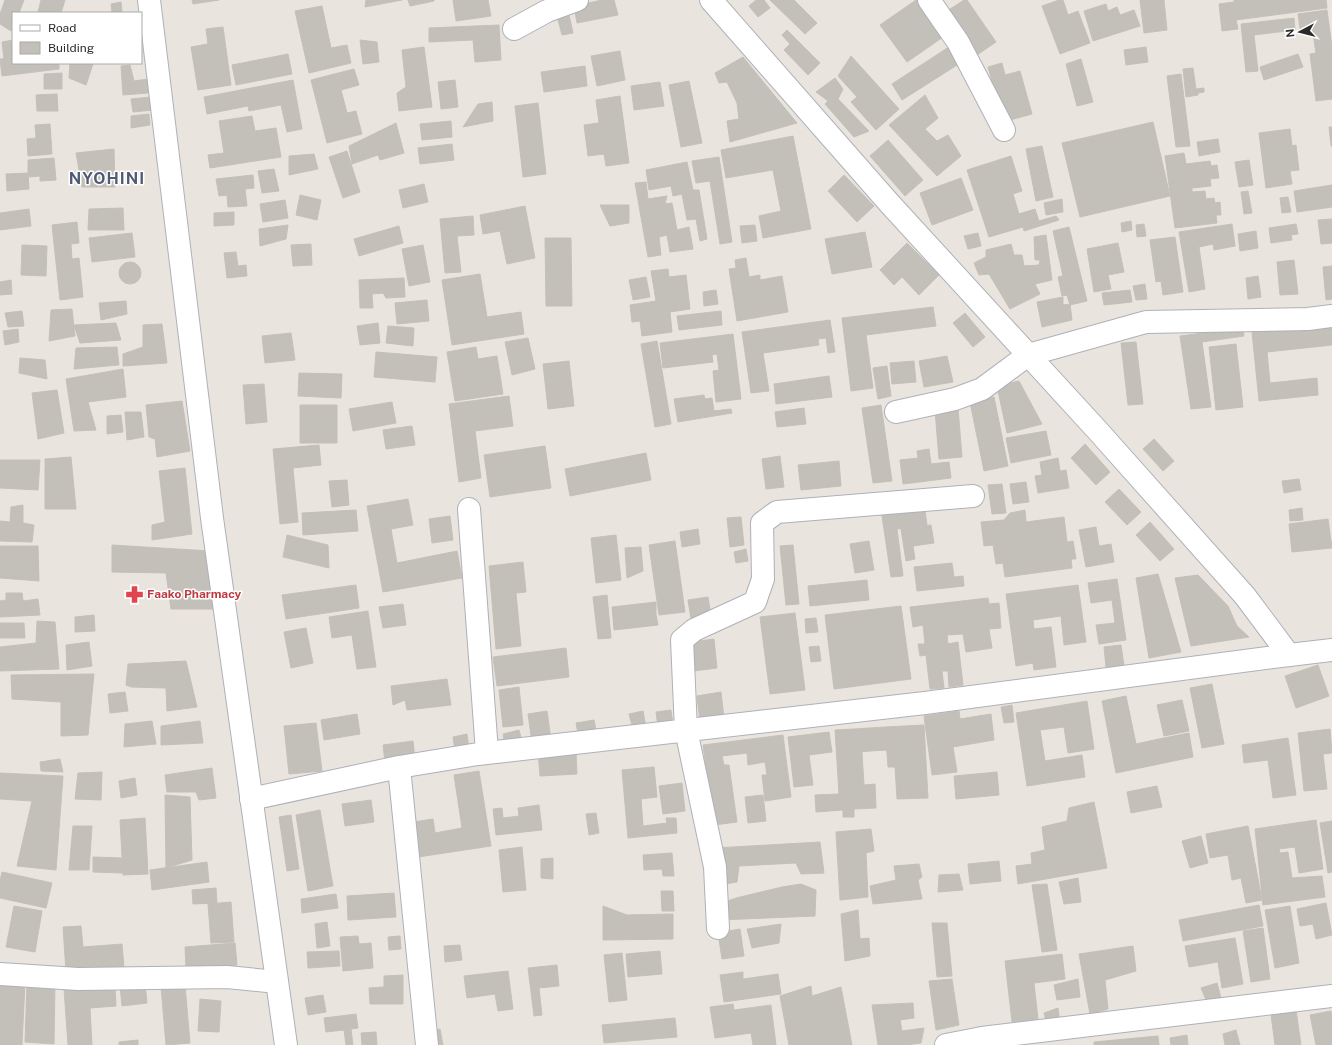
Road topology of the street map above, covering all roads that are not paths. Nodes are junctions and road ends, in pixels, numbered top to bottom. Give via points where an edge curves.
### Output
1 (149, 0) edge
2 (577, 0) edge
3 (711, 0) edge
4 (929, 0) edge
5 (514, 29) dead end
6 (1004, 130) dead end
7 (1332, 316) edge
8 (1028, 355) junction
9 (896, 412) dead end
10 (972, 496) dead end
11 (469, 509) dead end
12 (1332, 650) edge
13 (1289, 655) junction
14 (686, 730) junction
15 (487, 752) junction
16 (399, 767) junction
17 (251, 799) junction
18 (718, 928) dead end
19 (0, 974) edge
20 (277, 982) junction
21 (1332, 996) edge
22 (286, 1045) edge
23 (427, 1045) edge
24 (946, 1045) edge

1 - 17 street via 212,518
2 - 5 street via 547,11
3 - 8 street via 890,204
4 - 6 street via 958,42
7 - 8 street via 1308,319 1146,322
8 - 9 street via 982,389 955,400
8 - 13 street via 1245,596
10 - 14 street via 778,512 762,523 763,579 754,602 694,630 682,640
11 - 15 street
12 - 13 street
13 - 14 street via 925,703
14 - 15 street
14 - 18 street via 715,867
15 - 16 street
16 - 17 street
16 - 23 street
17 - 20 street
19 - 20 street via 78,979 227,977
20 - 22 street
21 - 24 street via 982,1038

